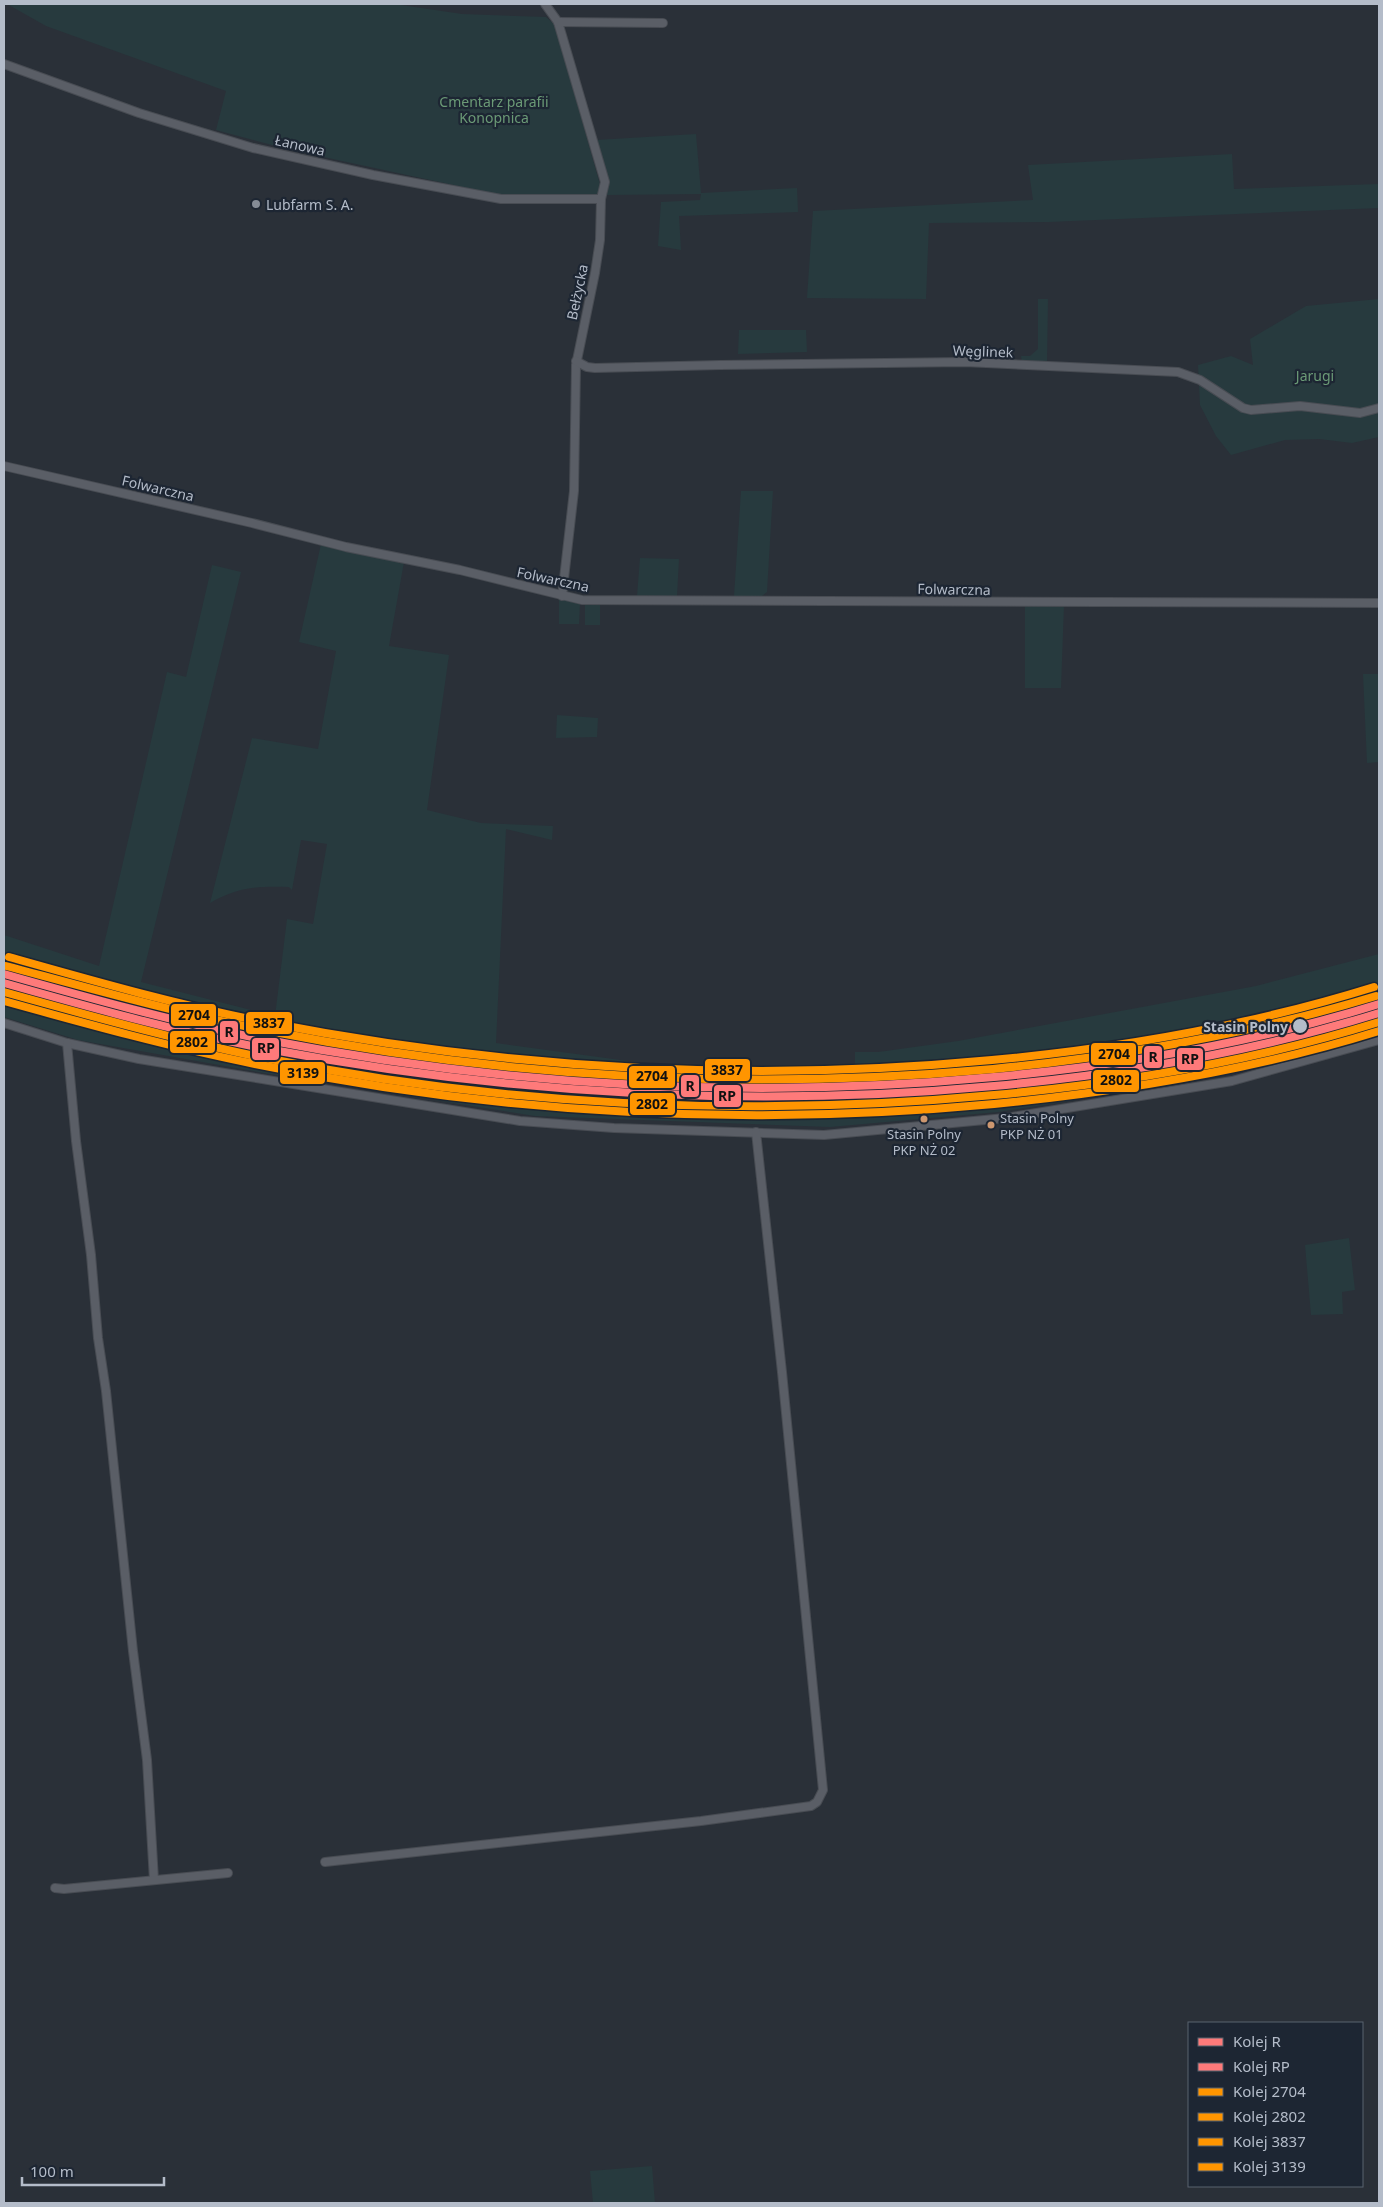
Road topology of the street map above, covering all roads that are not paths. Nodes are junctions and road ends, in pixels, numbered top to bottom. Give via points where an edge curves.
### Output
1 (545, 4) edge
2 (558, 22) junction
3 (663, 23) dead end
4 (4, 64) edge
5 (601, 199) junction
6 (576, 361) junction
7 (1379, 408) edge
8 (4, 466) edge
9 (562, 596) junction
10 (1379, 603) edge
11 (4, 1023) edge
12 (1379, 1040) edge
13 (67, 1043) junction
14 (756, 1132) junction
15 (325, 1862) dead end
16 (228, 1872) dead end
17 (154, 1880) junction
18 (55, 1888) dead end

1 - 2 street, Bełżycka
2 - 3 street
2 - 5 street, Bełżycka via 605,182
4 - 5 street, Łanowa via 138,113 245,145 373,175 501,199
5 - 6 street, Bełżycka via 595,273
6 - 7 street, Węglinek via 595,368 965,362 1178,372 1200,380 1251,410 1300,406 1360,413
6 - 9 street, Bełżycka via 574,491
8 - 9 street, Folwarczna
9 - 10 street, Folwarczna via 582,600
11 - 13 street
12 - 14 street via 1232,1081 1006,1118 824,1135
13 - 14 street via 139,1059 520,1121
13 - 17 street via 133,1651 148,1760
14 - 15 street via 823,1790 817,1802 811,1806 701,1821
16 - 17 street
17 - 18 street

